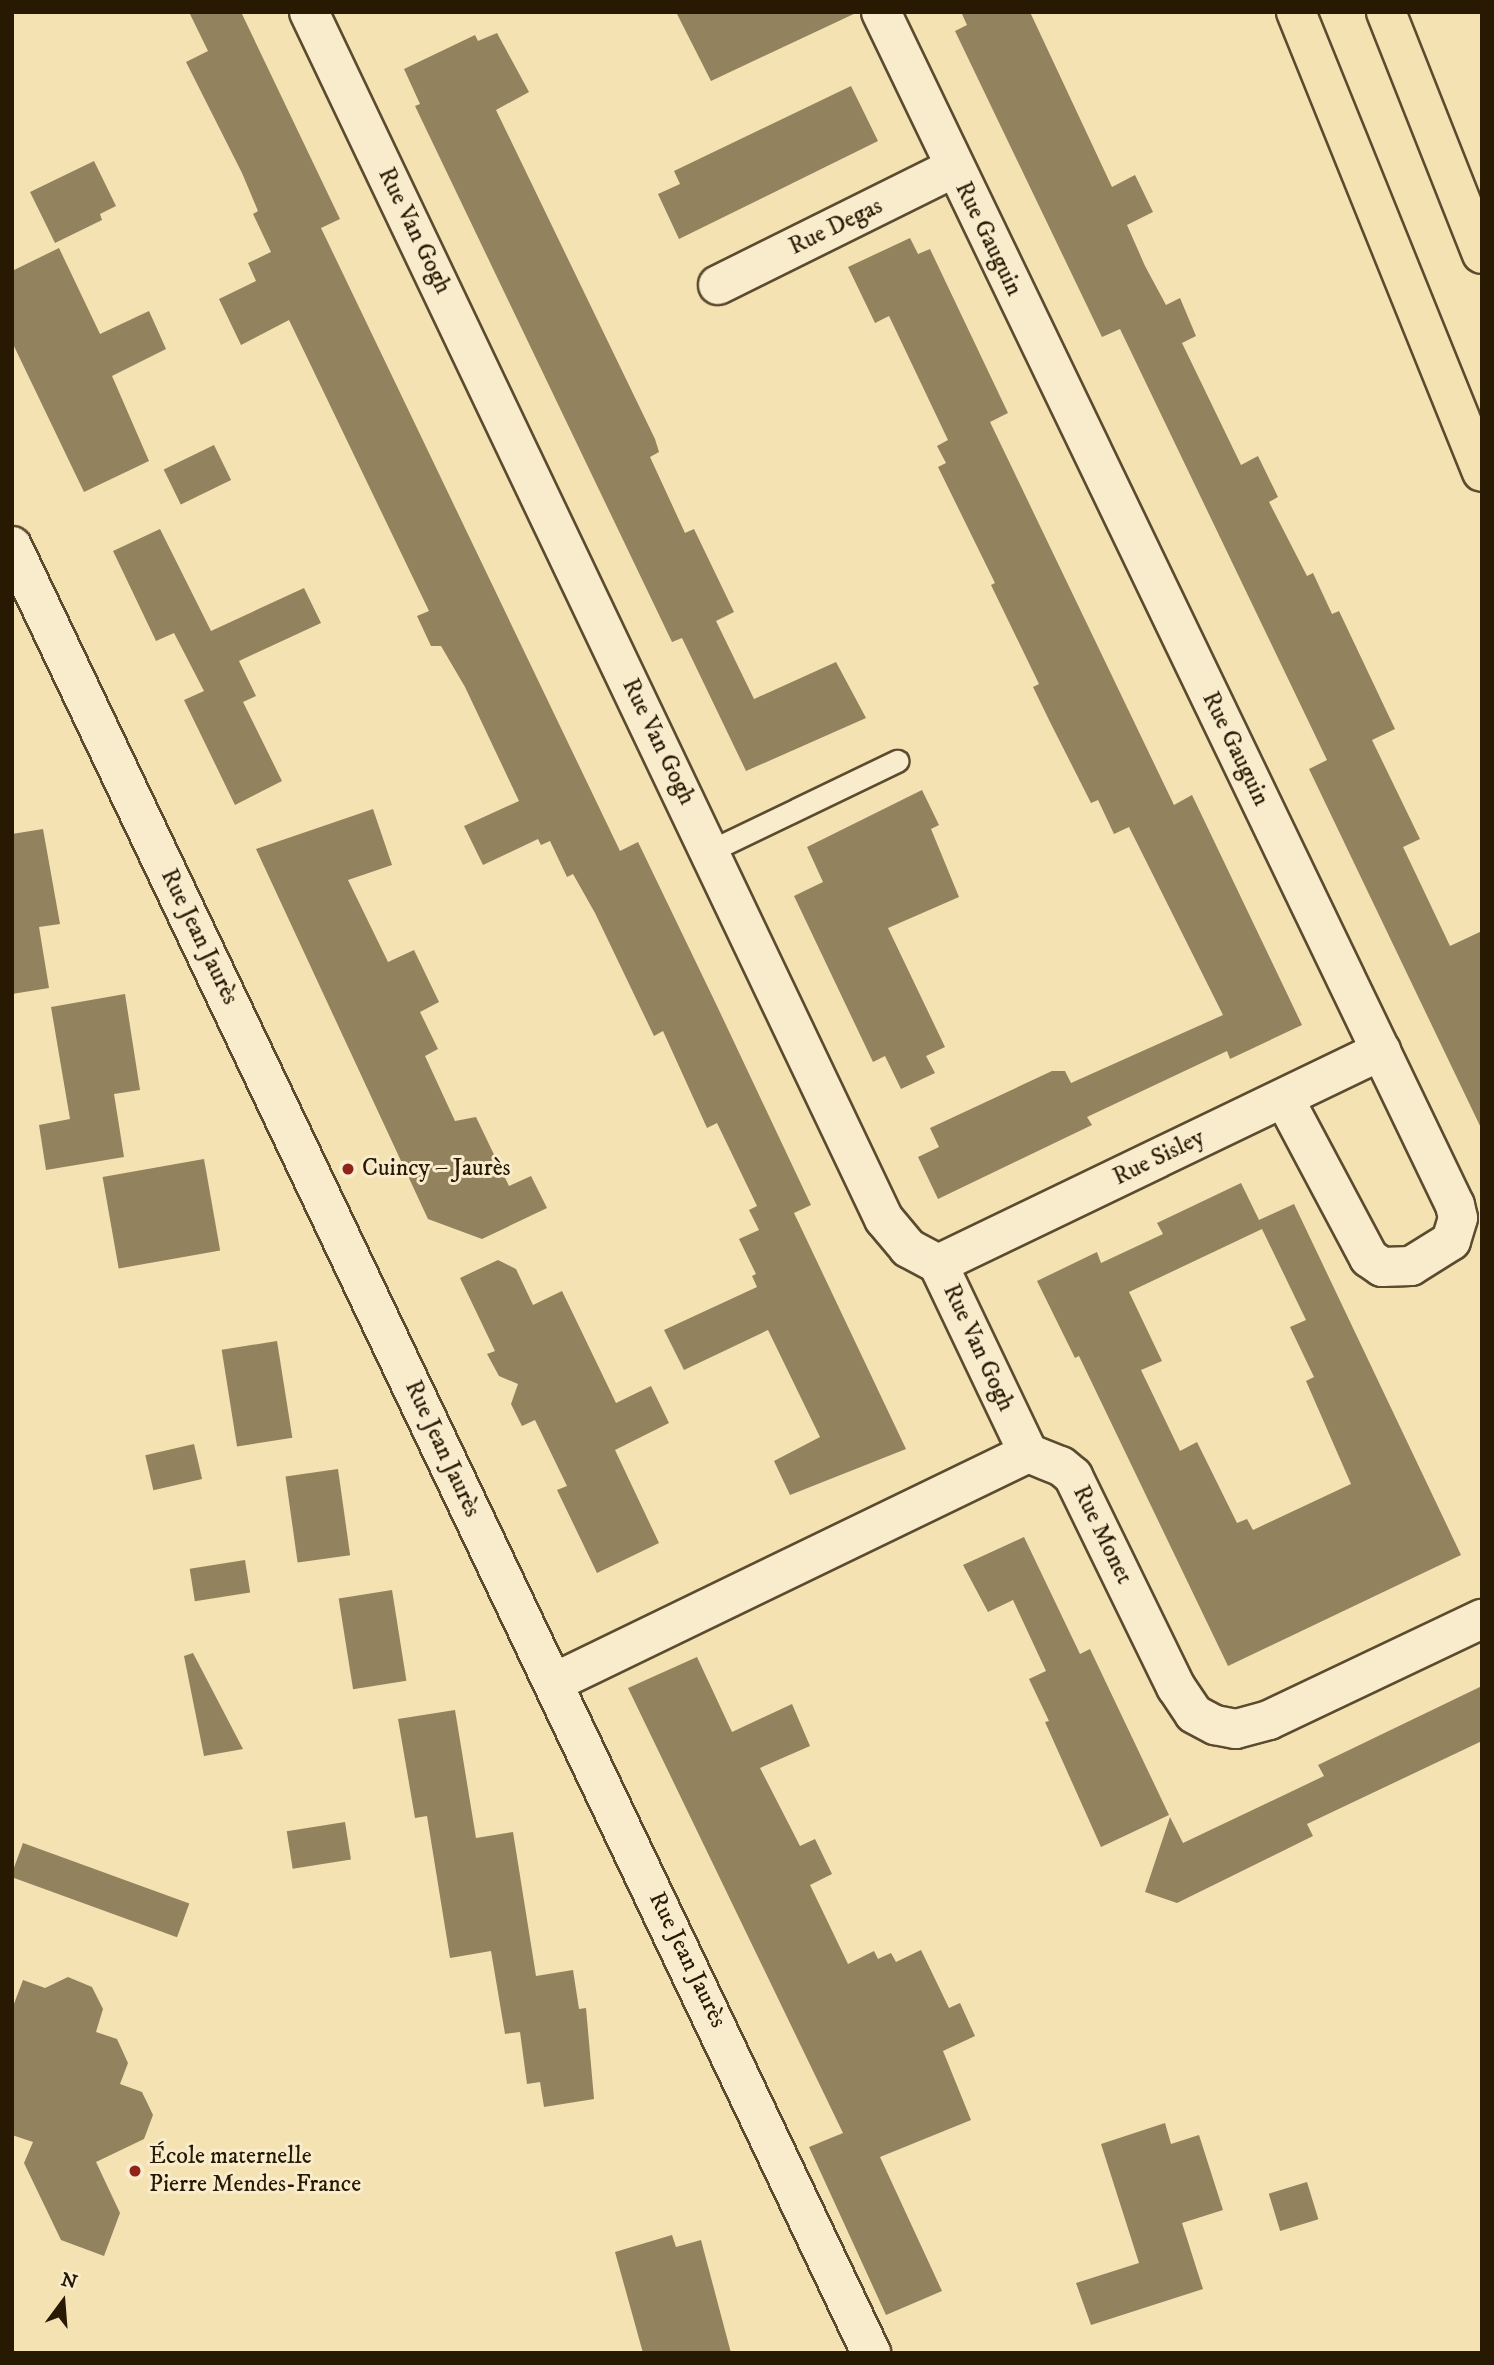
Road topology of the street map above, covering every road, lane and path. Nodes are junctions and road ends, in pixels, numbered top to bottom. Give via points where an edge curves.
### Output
1 (309, 12) edge
2 (880, 12) edge
3 (1296, 12) edge
4 (1386, 12) edge
5 (954, 168) junction
6 (1482, 254) edge
7 (718, 285) dead end
8 (1482, 472) edge
9 (12, 546) edge
10 (897, 761) dead end
11 (710, 851) junction
12 (1381, 1051) junction
13 (1284, 1098) junction
14 (938, 1264) junction
15 (1028, 1453) junction
16 (1482, 1619) edge
17 (555, 1682) junction
18 (871, 2353) edge

1 - 11 street, Rue Van Gogh
2 - 5 street, Rue Gauguin
3 - 8 highway
4 - 6 highway
5 - 7 street, Rue Degas
5 - 12 street, Rue Gauguin
9 - 17 street, Rue Jean Jaurès
10 - 11 lane
11 - 14 street, Rue Van Gogh via 884,1219 908,1248
12 - 13 street, Rue Sisley
12 - 13 street, Rue Gauguin via 1458,1218 1451,1241 1411,1266 1382,1266 1361,1248
13 - 14 street, Rue Sisley
14 - 15 street, Rue Van Gogh
15 - 16 street, Rue Monet via 1073,1476 1176,1688 1194,1714 1214,1725 1236,1729 1269,1720
15 - 17 street
17 - 18 street, Rue Jean Jaurès

